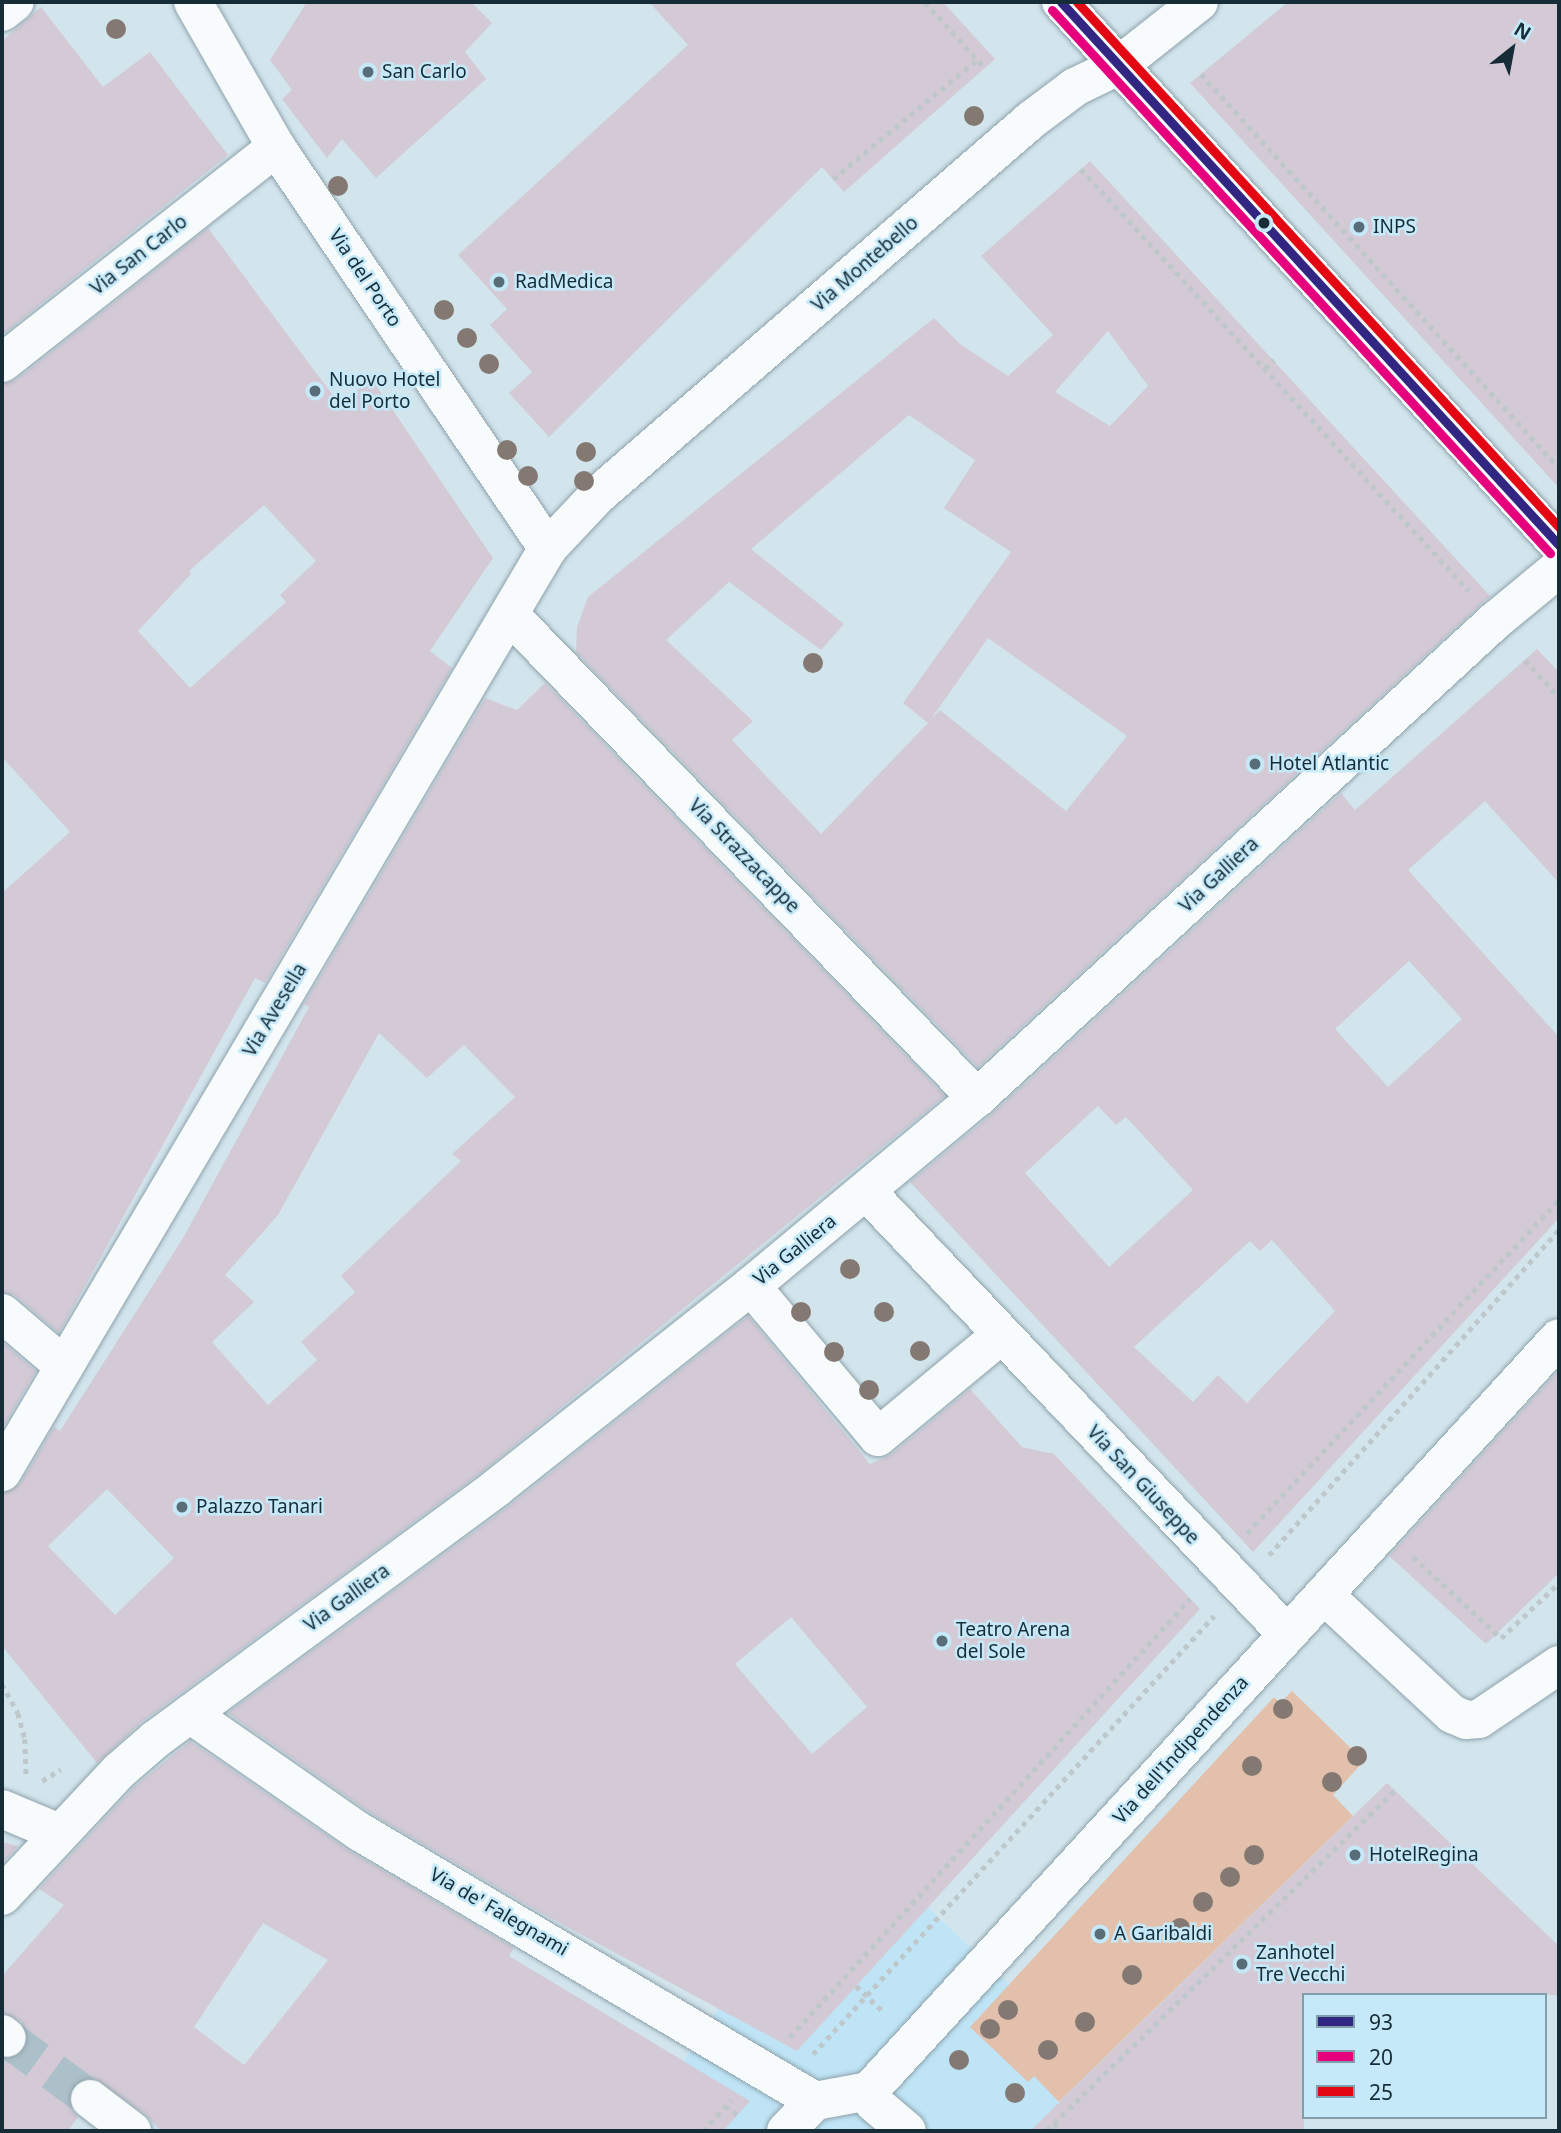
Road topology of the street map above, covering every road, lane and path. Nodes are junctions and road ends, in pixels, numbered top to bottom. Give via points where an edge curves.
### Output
1 (15, 2) edge
2 (193, 2) edge
3 (925, 2) edge
4 (1061, 2) edge
5 (1199, 2) edge
6 (2, 12) edge
7 (977, 60) junction
8 (1118, 66) junction
9 (985, 68) dead end
10 (1201, 74) dead end
11 (276, 147) junction
12 (1082, 169) dead end
13 (833, 179) dead end
14 (1274, 360) dead end
15 (2, 363) edge
16 (1265, 368) junction
17 (1559, 468) edge
18 (1559, 545) edge
19 (548, 548) junction
20 (1559, 568) edge
21 (1473, 596) dead end
22 (510, 615) junction
23 (1525, 660) dead end
24 (1559, 697) edge
25 (977, 1098) junction
26 (866, 1191) junction
27 (1559, 1200) edge
28 (1559, 1229) edge
29 (751, 1286) junction
30 (2, 1313) edge
31 (1001, 1335) junction
32 (1559, 1338) edge
33 (64, 1366) junction
34 (2, 1472) edge
35 (1241, 1539) dead end
36 (1406, 1551) dead end
37 (1559, 1583) edge
38 (1240, 1587) junction
39 (1324, 1595) junction
40 (1190, 1599) dead end
41 (1287, 1634) junction
42 (1559, 1665) edge
43 (2, 1684) edge
44 (190, 1714) junction
45 (66, 1765) dead end
46 (26, 1780) dead end
47 (34, 1786) dead end
48 (1395, 1790) dead end
49 (2, 1809) edge
50 (59, 1833) junction
51 (2, 1896) edge
52 (784, 2044) dead end
53 (869, 2091) junction
54 (800, 2092) junction
55 (738, 2115) dead end
56 (1054, 2123) junction
57 (1047, 2130) edge
58 (703, 2131) edge
59 (786, 2131) edge
60 (907, 2131) edge
61 (1062, 2131) edge

1 - 6 street
2 - 11 street, Via del Porto
3 - 7 path
4 - 8 street
5 - 8 street, Via Montebello
7 - 9 path
7 - 13 path
8 - 18 street
8 - 19 street, Via Montebello via 1075,87 1031,120 598,495
10 - 17 path
11 - 15 street, Via San Carlo
11 - 19 street, Via del Porto
12 - 16 path
14 - 16 path
16 - 21 path
19 - 22 street, Via Avesella
20 - 25 street, Via Galliera via 1496,620
22 - 25 street, Via Strazzacappe
22 - 33 street, Via Avesella
23 - 24 path
25 - 26 street, Via Galliera
26 - 29 street, Via Galliera
26 - 31 street, Via San Giuseppe
27 - 35 path
28 - 38 path
29 - 31 street via 878,1437
29 - 44 street, Via Galliera via 496,1488
30 - 33 street
31 - 38 street, Via San Giuseppe
32 - 39 street, Via dell'Indipendenza
33 - 34 street, Via Avesella
36 - 37 path via 1501,1638
38 - 41 street, Via San Giuseppe
38 - 54 path
39 - 41 street, Via dell'Indipendenza
39 - 42 street via 1452,1714 1465,1720 1479,1719
40 - 52 path
41 - 53 street, Via dell'Indipendenza
43 - 46 path via 18,1713 25,1739
44 - 50 street, Via Galliera via 119,1771
44 - 54 street, Via de' Falegnami via 360,1832
45 - 47 path
48 - 56 path
49 - 50 street
50 - 51 street, Via Galliera
53 - 54 street
53 - 60 street via 874,2103
54 - 59 street
55 - 58 path via 725,2106
56 - 57 path
56 - 61 path

